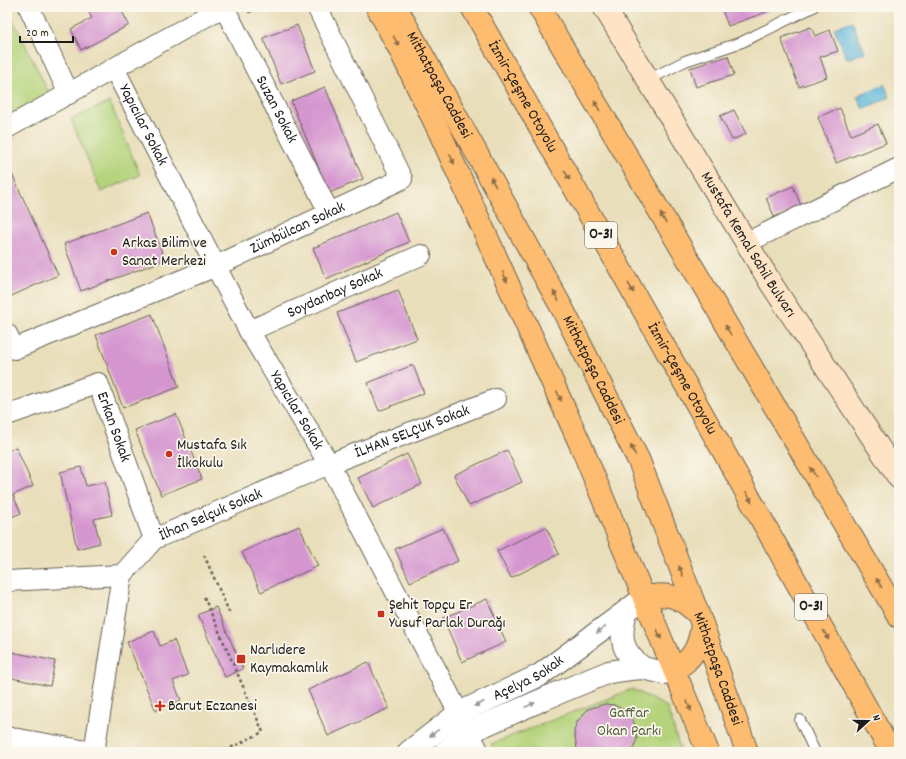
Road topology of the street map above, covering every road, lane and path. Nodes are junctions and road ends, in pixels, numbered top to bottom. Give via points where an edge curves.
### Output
1 (29, 7) edge
2 (224, 7) edge
3 (317, 7) edge
4 (377, 7) edge
5 (396, 7) edge
6 (472, 7) edge
7 (539, 7) edge
8 (604, 7) edge
9 (813, 7) edge
10 (114, 68) junction
11 (648, 80) junction
12 (69, 94) junction
13 (7, 128) edge
14 (899, 168) edge
15 (329, 212) junction
16 (746, 242) junction
17 (421, 255) dead end
18 (216, 266) junction
19 (249, 331) junction
20 (11, 342) edge
21 (496, 399) dead end
22 (7, 415) edge
23 (329, 464) junction
24 (899, 478) edge
25 (154, 539) junction
26 (204, 555) dead end
27 (122, 575) junction
28 (7, 580) edge
29 (204, 597) dead end
30 (644, 598) junction
31 (626, 612) junction
32 (230, 614) dead end
33 (899, 617) edge
34 (700, 619) junction
35 (643, 668) junction
36 (674, 670) junction
37 (459, 713) junction
38 (800, 720) dead end
39 (469, 732) junction
40 (7, 738) edge
41 (94, 752) edge
42 (222, 752) edge
43 (409, 752) edge
44 (445, 752) edge
45 (479, 752) edge
46 (708, 752) edge
47 (747, 752) edge
48 (815, 752) edge
49 (891, 752) edge

1 - 12 street
2 - 10 street
2 - 15 street, Suzan Sokak
3 - 15 street, Zümbülcan Sokak via 402,179
4 -> 30 main road, Mithatpaşa Caddesi via 439,131 554,385
34 -> 5 main road, Mithatpaşa Caddesi via 639,461 563,310
6 -> 49 main road, İzmir-Çeşme Otoyolu / O-31
33 -> 7 main road
8 - 11 main road, Mustafa Kemal Sahil Bulvarı
9 - 11 lane via 742,42 685,62
10 - 12 street
10 - 18 street, Yapıcılar Sokak
11 - 16 main road, Mustafa Kemal Sahil Bulvarı
12 - 13 street
14 - 16 street
15 - 18 street, Zümbülcan Sokak
16 - 24 main road, Mustafa Kemal Sahil Bulvarı
17 - 19 street, Soydanbay Sokak
18 - 19 street, Yapıcılar Sokak
18 - 20 street, Zümbülcan Sokak
19 - 23 street, Yapıcılar Sokak
21 - 23 street, İLHAN SELÇUK Sokak
22 - 25 street, Erkan Sokak via 98,383
23 - 25 street, İlhan Selçuk Sokak
23 - 37 street, Yapıcılar Sokak
25 - 27 street, İlhan Selçuk Sokak
26 - 32 path
27 - 28 street
27 - 41 street
29 - 42 path via 263,732
30 - 31 street, Açelya Sokak
30 - 34 main road via 668,595 688,605
30 -> 36 main road, Mithatpaşa Caddesi
31 - 35 street via 622,627 625,650 632,661
31 -> 37 street, Açelya Sokak via 540,675
34 - 36 main road via 701,638 692,657
34 - 47 main road, Mithatpaşa Caddesi
35 - 36 street, Açelya Sokak via 664,672
39 -> 35 street, Açelya Sokak via 603,675 618,670
36 -> 46 main road, Mithatpaşa Caddesi
37 - 39 street, Yapıcılar Sokak
37 -> 43 street, Açelya Sokak
38 - 48 lane
39 - 44 street, Açelya Sokak
39 - 45 street, Yapıcılar Sokak
40 - 41 street

